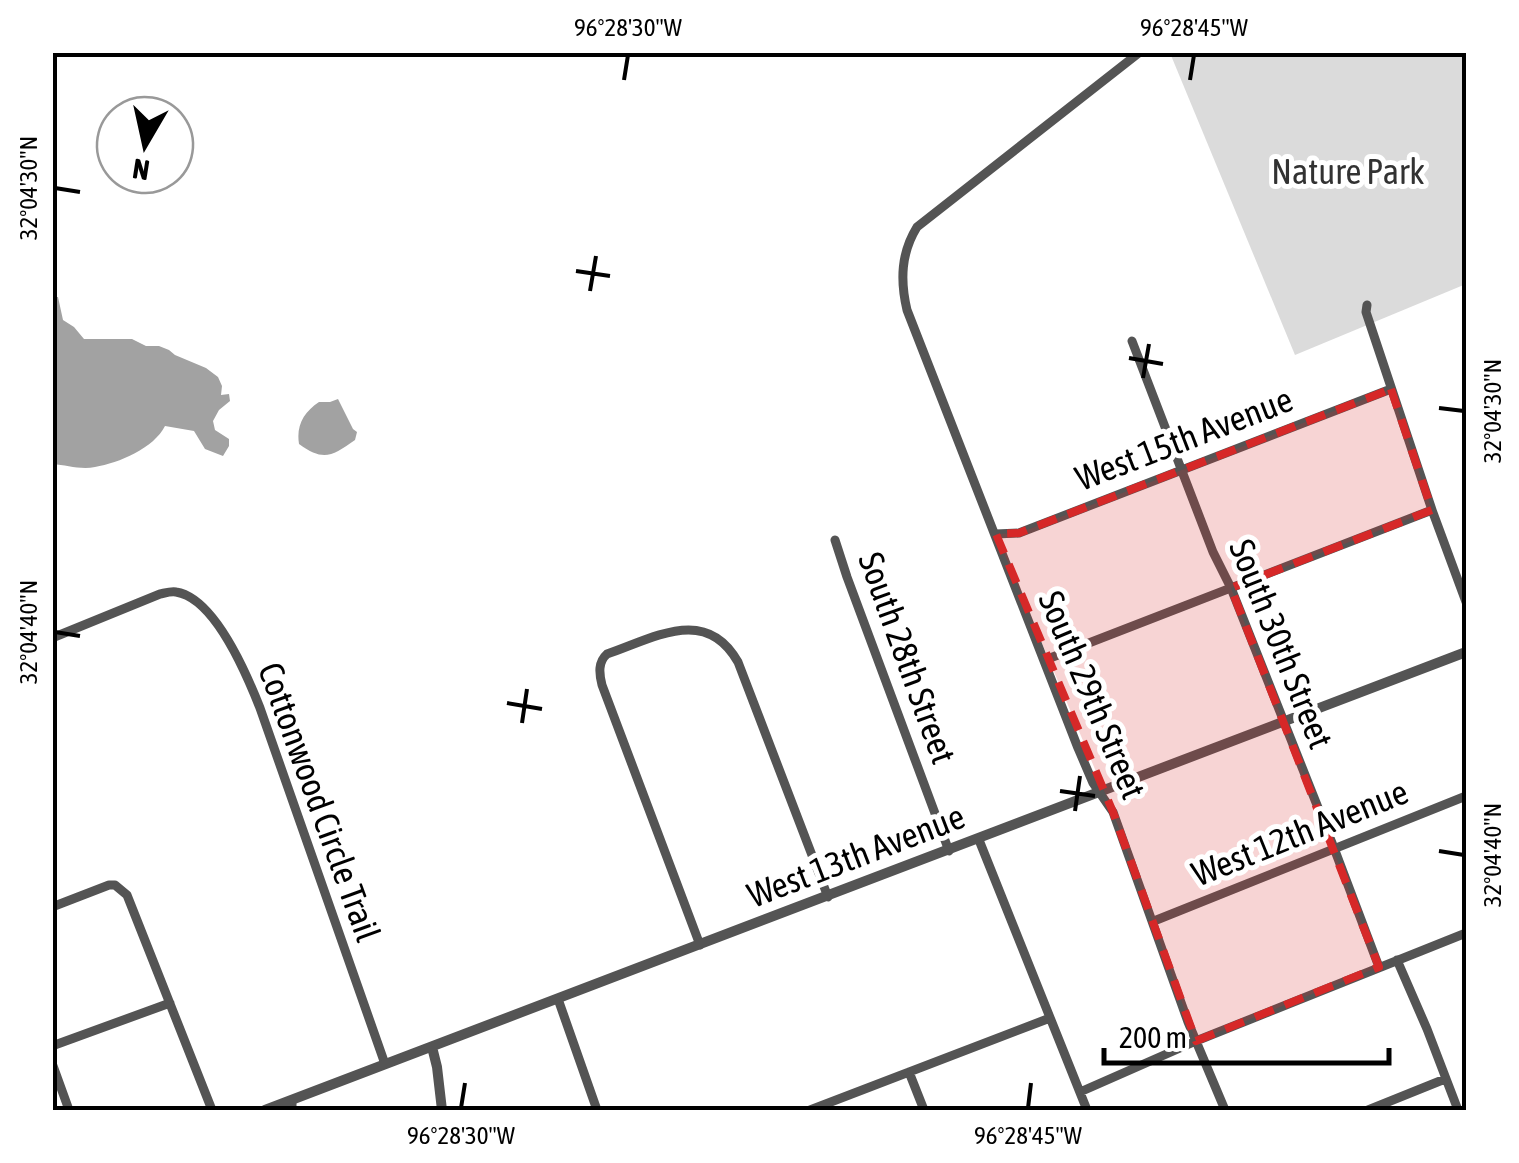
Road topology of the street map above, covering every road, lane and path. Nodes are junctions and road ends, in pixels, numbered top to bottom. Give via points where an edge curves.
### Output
1 (1140, 52) edge
2 (1367, 305) dead end
3 (1132, 342) dead end
4 (1391, 389) junction
5 (1182, 470) junction
6 (1432, 510) junction
7 (996, 534) junction
8 (835, 540) dead end
9 (1231, 588) junction
10 (1466, 602) edge
11 (52, 638) edge
12 (1466, 652) edge
13 (1044, 660) junction
14 (1284, 721) junction
15 (1100, 793) junction
16 (1466, 796) edge
17 (978, 840) junction
18 (1334, 848) junction
19 (949, 851) junction
20 (828, 897) junction
21 (52, 907) edge
22 (1154, 922) junction
23 (1466, 934) edge
24 (700, 945) junction
25 (1398, 960) junction
26 (1379, 967) junction
27 (558, 999) junction
28 (170, 1003) junction
29 (1050, 1018) junction
30 (1196, 1041) junction
31 (52, 1046) edge
32 (432, 1047) junction
33 (52, 1063) edge
34 (385, 1064) junction
35 (909, 1072) junction
36 (1445, 1078) junction
37 (1080, 1092) junction
38 (292, 1106) edge
39 (69, 1110) edge
40 (212, 1110) edge
41 (265, 1110) edge
42 (442, 1110) edge
43 (597, 1110) edge
44 (810, 1110) edge
45 (924, 1110) edge
46 (1087, 1110) edge
47 (1224, 1110) edge
48 (1368, 1110) edge
49 (1458, 1110) edge

1 - 7 street, South 29th Street via 918,227 906,246 906,303
2 - 4 street
3 - 5 street, South 30th Street
4 - 5 street, West 15th Avenue
4 - 6 street
5 - 7 street, West 15th Avenue via 1019,533
5 - 9 street, South 30th Street
6 - 9 street
6 - 10 street
7 - 13 street, South 29th Street
8 - 19 street, South 28th Street
9 - 13 street
9 - 14 street, South 30th Street
11 - 34 street, Cottonwood Circle Trail via 160,594 193,599 207,610 260,708
12 - 14 street, West 13th Avenue
13 - 15 street, South 29th Street
14 - 15 street, West 13th Avenue
14 - 18 street, South 30th Street
15 - 17 street, West 13th Avenue
15 - 22 street, South 29th Street
16 - 18 street, West 12th Avenue
17 - 19 street, West 13th Avenue
17 - 29 street
18 - 22 street, West 12th Avenue
18 - 26 street, South 30th Street
19 - 20 street, West 13th Avenue
20 - 24 street, West 13th Avenue
20 - 24 street via 732,650 706,632 681,629 608,654 600,666 602,685
21 - 28 street via 109,884 121,888
22 - 30 street, South 29th Street
23 - 25 street
24 - 27 street, West 13th Avenue
25 - 26 street
25 - 36 street
26 - 30 street
27 - 32 street, West 13th Avenue
27 - 43 street
28 - 31 street
28 - 40 street
29 - 35 street
29 - 37 street
30 - 37 street
30 - 47 street, South 29th Street
32 - 34 street, West 13th Avenue
32 - 42 street
33 - 39 street
34 - 38 street, West 13th Avenue
35 - 44 street
35 - 45 street
36 - 48 street
36 - 49 street
37 - 46 street
38 - 41 street, West 13th Avenue

